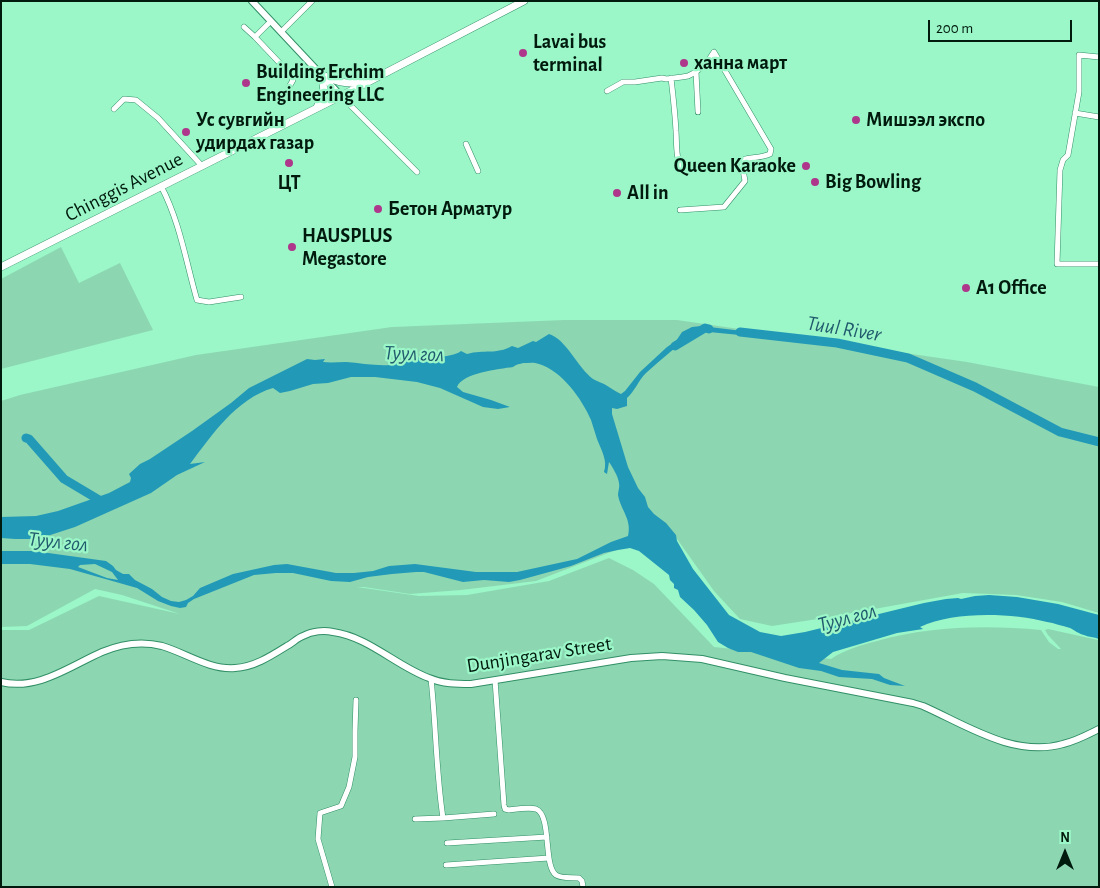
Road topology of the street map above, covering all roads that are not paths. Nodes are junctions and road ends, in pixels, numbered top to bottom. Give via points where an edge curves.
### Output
1 (252, 1) edge
2 (312, 1) edge
3 (524, 1) edge
4 (271, 21) junction
5 (244, 27) dead end
6 (282, 32) junction
7 (255, 37) junction
8 (1099, 56) edge
9 (696, 72) junction
10 (321, 74) junction
11 (671, 78) junction
12 (365, 83) junction
13 (288, 87) dead end
14 (607, 91) dead end
15 (341, 96) junction
16 (316, 108) junction
17 (114, 109) dead end
18 (698, 112) dead end
19 (1075, 113) junction
20 (1099, 117) edge
21 (466, 144) dead end
22 (202, 166) junction
23 (683, 170) dead end
24 (478, 171) dead end
25 (417, 172) dead end
26 (161, 186) junction
27 (680, 210) dead end
28 (1099, 264) edge
29 (1, 267) edge
30 (241, 297) dead end
31 (431, 679) junction
32 (495, 680) junction
33 (1, 682) edge
34 (356, 700) dead end
35 (1099, 729) edge
36 (494, 814) dead end
37 (443, 818) junction
38 (415, 819) dead end
39 (547, 837) junction
40 (447, 843) dead end
41 (549, 858) junction
42 (446, 865) dead end
43 (332, 887) edge
44 (583, 887) edge

1 - 4 main road
2 - 6 street
3 - 12 highway, Chinggis Avenue
4 - 6 main road
4 - 7 street
5 - 7 street
6 - 10 main road
7 - 13 street via 290,75 292,80
8 - 19 street via 1080,55 1080,92
9 - 11 street
9 - 18 street
9 - 27 street via 714,52 771,149 770,154 763,157 743,160 745,181 724,207
10 - 12 highway via 342,83
10 - 15 main road
10 - 16 highway via 324,89
11 - 14 street via 623,82
11 - 23 street via 677,150
12 - 15 highway, Chinggis Avenue
15 - 16 highway, Chinggis Avenue
15 - 25 street
16 - 22 highway, Chinggis Avenue
17 - 22 street via 124,99 136,100 158,118
19 - 20 street
19 - 28 street via 1068,155 1060,170 1057,264
21 - 24 street
22 - 26 highway, Chinggis Avenue
26 - 29 highway, Chinggis Avenue
26 - 30 street via 176,220 197,300 209,302
31 - 32 main road, Dunjingarav Street via 458,684
31 - 33 main road, Dunjingarav Street via 358,640 326,631 303,635 262,661 246,667 215,666 153,643 130,644 102,652 43,680 19,684
31 - 37 street
32 - 35 main road, Dunjingarav Street via 631,658 687,657 913,703 997,740 1024,747 1062,744
32 - 39 street via 505,809 538,810 543,816
34 - 43 street via 355,756 349,787 341,806 320,814 318,839
36 - 37 street
37 - 38 street
39 - 40 street
39 - 41 street
41 - 42 street
41 - 44 street via 557,876 579,878

